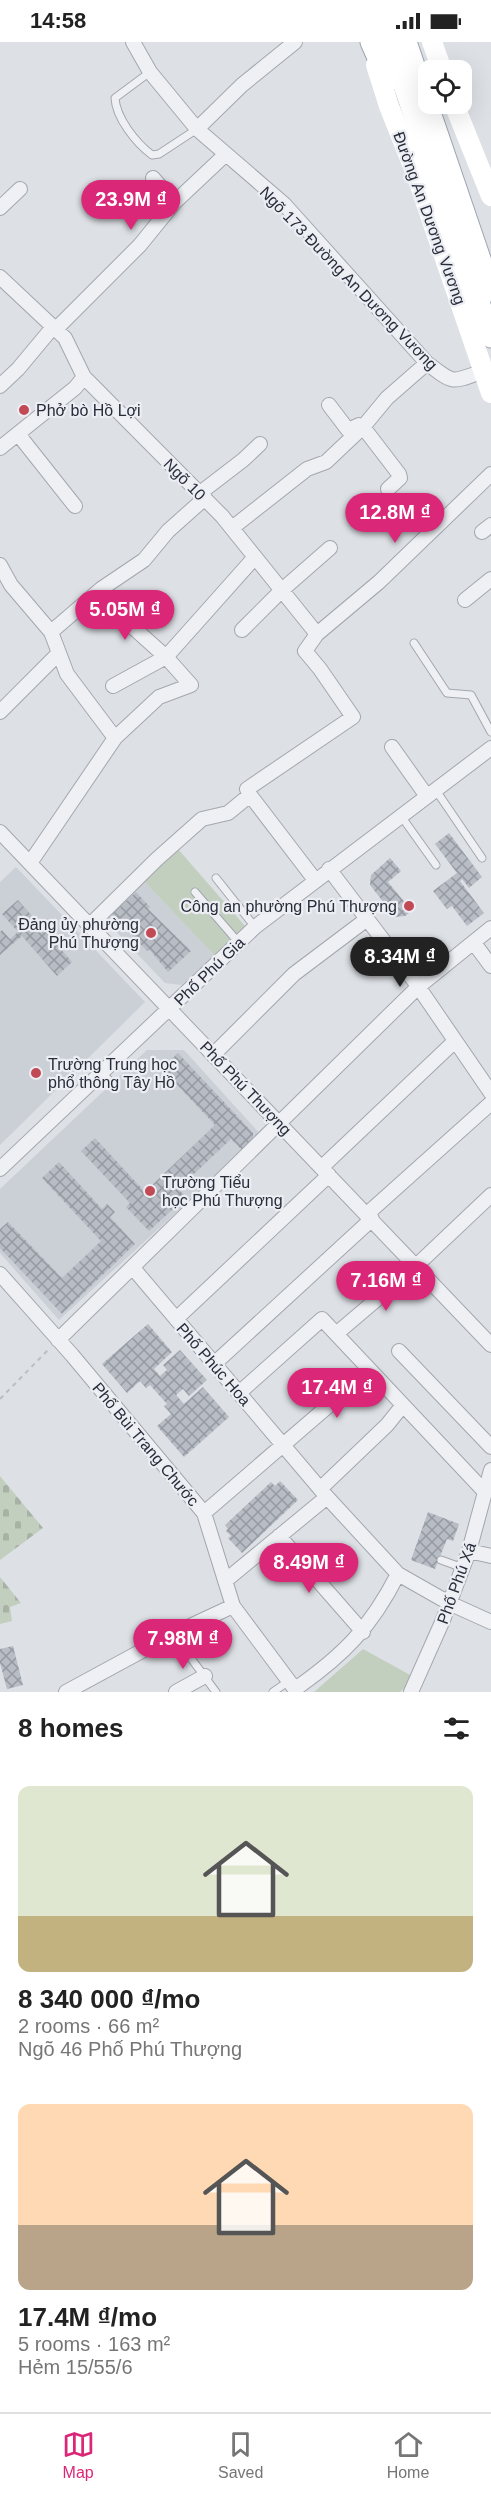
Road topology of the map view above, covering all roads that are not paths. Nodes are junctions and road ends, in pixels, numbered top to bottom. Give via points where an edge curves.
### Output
1 (133, 42) edge
2 (295, 42) edge
3 (370, 42) edge
4 (389, 42) edge
5 (406, 42) edge
6 (432, 42) edge
7 (438, 60) edge
8 (150, 72) junction
9 (458, 114) edge
10 (197, 129) junction
11 (226, 154) junction
12 (431, 168) junction
13 (153, 178) dead end
14 (20, 189) dead end
15 (491, 196) edge
16 (174, 204) junction
17 (0, 208) edge
18 (473, 264) junction
19 (0, 277) edge
20 (491, 291) edge
21 (54, 328) junction
22 (491, 337) edge
23 (427, 363) junction
24 (483, 371) junction
25 (84, 377) junction
26 (0, 386) edge
27 (491, 393) edge
28 (329, 405) dead end
29 (363, 428) junction
30 (18, 434) junction
31 (260, 444) dead end
32 (0, 448) edge
33 (491, 474) edge
34 (388, 489) dead end
35 (202, 496) junction
36 (75, 506) dead end
37 (232, 528) junction
38 (330, 548) dead end
39 (255, 557) junction
40 (0, 565) edge
41 (491, 579) edge
42 (101, 588) junction
43 (282, 590) junction
44 (465, 600) dead end
45 (242, 630) dead end
46 (51, 632) junction
47 (317, 633) junction
48 (414, 643) dead end
49 (59, 654) junction
50 (166, 657) junction
51 (113, 686) dead end
52 (0, 712) edge
53 (491, 732) edge
54 (115, 738) junction
55 (392, 747) dead end
56 (491, 748) edge
57 (430, 792) junction
58 (250, 795) junction
59 (401, 816) junction
60 (0, 832) edge
61 (482, 858) dead end
62 (30, 863) junction
63 (435, 865) dead end
64 (329, 869) junction
65 (216, 878) dead end
66 (315, 880) junction
67 (195, 892) dead end
68 (367, 919) junction
69 (90, 925) junction
70 (255, 927) junction
71 (491, 928) edge
72 (238, 943) junction
73 (474, 943) junction
74 (491, 966) edge
75 (418, 987) junction
76 (170, 1010) junction
77 (455, 1041) junction
78 (213, 1055) junction
79 (491, 1093) edge
80 (491, 1103) edge
81 (280, 1124) junction
82 (0, 1169) edge
83 (325, 1171) junction
84 (491, 1196) edge
85 (369, 1217) junction
86 (416, 1266) junction
87 (133, 1268) junction
88 (0, 1274) edge
89 (176, 1320) junction
90 (336, 1334) junction
91 (58, 1340) junction
92 (491, 1345) edge
93 (399, 1351) dead end
94 (214, 1364) junction
95 (370, 1370) junction
96 (239, 1394) junction
97 (403, 1405) junction
98 (283, 1443) junction
99 (491, 1447) edge
100 (491, 1470) edge
101 (485, 1492) junction
102 (323, 1493) junction
103 (204, 1513) junction
104 (279, 1536) junction
105 (469, 1551) junction
106 (491, 1556) edge
107 (441, 1560) dead end
108 (463, 1568) junction
109 (399, 1574) junction
110 (225, 1581) junction
111 (449, 1603) junction
112 (233, 1606) junction
113 (491, 1622) edge
114 (363, 1632) junction
115 (173, 1635) junction
116 (205, 1676) junction
117 (294, 1687) edge
118 (66, 1692) edge
119 (176, 1692) edge
120 (216, 1692) edge
121 (273, 1692) edge
122 (411, 1692) edge

1 - 8 street, Ngõ 173 Đường An Dương Vương
2 - 10 street via 242,85
3 - 12 main road via 403,122
3 - 24 street, Đường An Dương Vương
4 - 12 main road, Đường An Dương Vương
5 - 18 main road, Đường An Dương Vương
6 - 7 street
8 - 10 street, Ngõ 173 Đường An Dương Vương
8 - 10 lane via 115,98 116,109 144,149 152,155 159,154
9 - 15 street
10 - 11 street, Ngõ 173 Đường An Dương Vương
11 - 16 street
11 - 23 street, Ngõ 173 Đường An Dương Vương via 285,206
12 - 18 main road, Đường An Dương Vương
13 - 16 street
14 - 17 street
16 - 21 street via 140,245
18 - 20 main road, Đường An Dương Vương
18 - 22 main road, Đường An Dương Vương
19 - 21 street, Ngõ 10
21 - 25 street, Ngõ 10 via 65,338
21 - 26 street
23 - 24 street, Ngõ 173 Đường An Dương Vương via 453,381
23 - 29 street via 387,398
24 - 27 street, Đường An Dương Vương
25 - 30 street
25 - 35 street, Ngõ 10
28 - 29 street via 348,430 359,425
29 - 34 street via 399,474 400,478
29 - 37 street via 326,462 307,469
30 - 32 street
30 - 36 street
31 - 35 street
33 - 47 street via 379,582
35 - 37 street, Ngõ 10
35 - 42 street via 144,560
37 - 39 street, Ngõ 10
38 - 43 street
39 - 43 street, Ngõ 10
39 - 50 street
40 - 46 street via 11,585
41 - 44 street
42 - 46 street
42 - 50 street via 126,621
43 - 45 street
43 - 47 street, Ngõ 10
46 - 49 street
47 - 58 street via 305,651 353,717 247,789
48 - 53 lane via 447,693 471,695
49 - 52 street
49 - 54 street via 67,674
50 - 51 street
50 - 54 street via 191,685 159,697
54 - 62 street
55 - 57 street
56 - 57 street, Phố Phú Gia
57 - 59 street, Phố Phú Gia
57 - 61 lane
58 - 66 street
58 - 69 street via 228,813 202,819
59 - 63 lane
59 - 64 street, Phố Phú Gia
60 - 62 street, Phố Phú Thượng
62 - 69 street, Phố Phú Thượng
64 - 66 street, Phố Phú Gia
64 - 68 street
65 - 70 lane
66 - 70 street, Phố Phú Gia
67 - 72 lane
68 - 75 street
68 - 78 street via 294,974
69 - 76 street, Phố Phú Thượng
70 - 72 street, Phố Phú Gia
71 - 73 street
72 - 76 street, Phố Phú Gia
73 - 74 street
73 - 75 street
75 - 77 street
75 - 81 street
76 - 78 street, Phố Phú Thượng
76 - 82 street, Phố Phú Gia via 107,1078
77 - 79 street
77 - 83 street
78 - 81 street, Phố Phú Thượng
80 - 85 street
81 - 83 street, Phố Phú Thượng
81 - 87 street
83 - 85 street, Phố Phú Thượng
83 - 89 street
84 - 86 street
85 - 86 street, Phố Phú Thượng
85 - 94 street
86 - 90 street
86 - 92 street, Phố Phú Thượng
87 - 89 street, Phố Phúc Hoa
87 - 91 street
88 - 91 street, Phố Bùi Trang Chước
89 - 94 street, Phố Phúc Hoa
90 - 95 street
90 - 96 street via 322,1319
91 - 103 street, Phố Bùi Trang Chước
93 - 99 street
94 - 96 street, Phố Phúc Hoa
95 - 97 street
95 - 98 street
96 - 98 street, Phố Phúc Hoa
97 - 101 street
97 - 102 street
98 - 102 street, Phố Phúc Hoa
98 - 103 street
100 - 101 street, Phố Phú Xá
101 - 105 street, Phố Phú Xá
102 - 104 street
102 - 109 street, Phố Phúc Hoa
103 - 110 street, Phố Bùi Trang Chước
104 - 110 street
104 - 114 street
105 - 106 street
105 - 108 street, Phố Phú Xá
107 - 108 lane
108 - 111 street, Phố Phú Xá
109 - 111 street, Phố Phúc Hoa
109 - 114 street
110 - 112 street, Phố Bùi Trang Chước
111 - 113 street, Phố Phúc Hoa
111 - 122 street, Phố Phú Xá
112 - 115 street
112 - 117 street, Phố Bùi Trang Chước
114 - 117 street via 329,1665
115 - 116 lane
115 - 118 street
116 - 119 street
116 - 120 lane
117 - 121 lane

